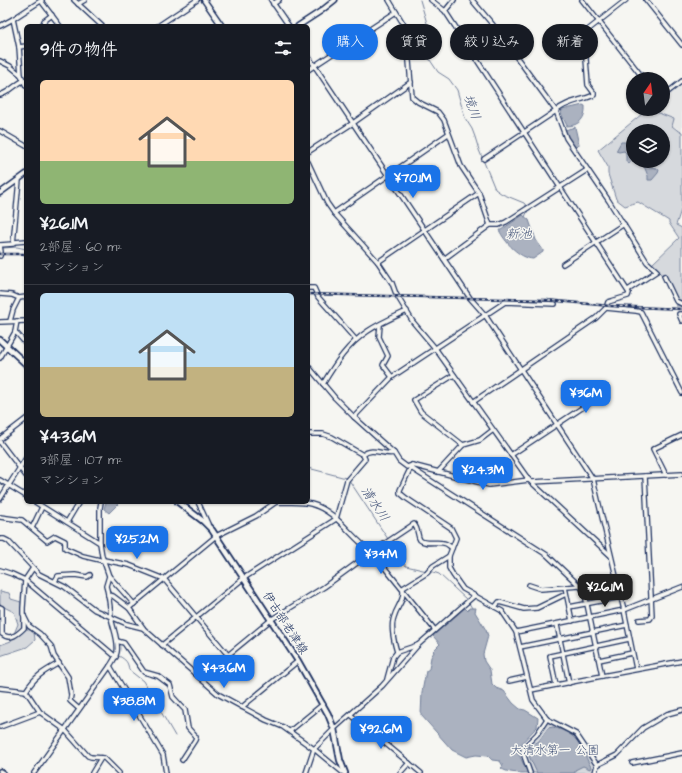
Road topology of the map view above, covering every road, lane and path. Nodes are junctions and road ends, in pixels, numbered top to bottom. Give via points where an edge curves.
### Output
1 (41, 0) edge
2 (74, 0) edge
3 (85, 0) edge
4 (197, 0) edge
5 (204, 0) edge
6 (279, 0) edge
7 (335, 0) edge
8 (389, 0) edge
9 (430, 0) edge
10 (454, 0) edge
11 (472, 0) edge
12 (582, 0) edge
13 (626, 0) edge
14 (646, 0) edge
15 (272, 2) edge
16 (78, 4) junction
17 (445, 11) junction
18 (396, 12) junction
19 (52, 15) junction
20 (13, 19) junction
21 (600, 21) junction
22 (43, 24) edge
23 (59, 24) edge
24 (100, 24) edge
25 (161, 24) edge
26 (221, 24) edge
27 (288, 24) edge
28 (301, 24) edge
29 (0, 26) edge
30 (682, 45) edge
31 (24, 46) edge
32 (19, 47) junction
33 (310, 59) edge
34 (0, 61) edge
35 (314, 66) junction
36 (310, 69) edge
37 (639, 72) edge
38 (21, 75) junction
39 (24, 81) edge
40 (682, 81) edge
41 (411, 82) junction
42 (670, 90) edge
43 (0, 95) edge
44 (556, 111) junction
45 (353, 123) junction
46 (0, 131) edge
47 (524, 133) junction
48 (448, 134) junction
49 (24, 145) edge
50 (310, 151) edge
51 (484, 159) dead end
52 (310, 166) edge
53 (587, 170) junction
54 (388, 175) junction
55 (24, 176) edge
56 (19, 180) junction
57 (560, 188) junction
58 (0, 193) edge
59 (479, 193) junction
60 (334, 213) junction
61 (624, 224) junction
62 (490, 225) junction
63 (425, 230) junction
64 (14, 242) junction
65 (24, 242) edge
66 (596, 242) junction
67 (0, 247) edge
68 (0, 256) edge
69 (444, 259) junction
70 (378, 262) junction
71 (563, 264) dead end
72 (664, 276) dead end
73 (310, 288) edge
74 (628, 290) junction
75 (0, 294) edge
76 (24, 297) edge
77 (19, 298) junction
78 (555, 304) dead end
79 (682, 304) edge
80 (606, 308) junction
81 (407, 311) junction
82 (682, 314) edge
83 (484, 315) junction
84 (10, 321) junction
85 (17, 321) junction
86 (24, 321) edge
87 (682, 321) edge
88 (0, 322) edge
89 (380, 324) junction
90 (15, 332) junction
91 (0, 340) edge
92 (356, 340) junction
93 (24, 342) edge
94 (8, 346) junction
95 (435, 348) junction
96 (0, 358) edge
97 (24, 362) edge
98 (310, 368) edge
99 (521, 370) junction
100 (454, 375) junction
101 (392, 377) junction
102 (323, 384) junction
103 (606, 392) dead end
104 (682, 394) edge
105 (473, 402) junction
106 (354, 417) junction
107 (24, 421) edge
108 (557, 424) junction
109 (493, 430) junction
110 (310, 434) edge
111 (682, 435) edge
112 (0, 441) edge
113 (463, 445) junction
114 (394, 452) junction
115 (363, 455) junction
116 (511, 455) junction
117 (24, 461) edge
118 (411, 466) junction
119 (20, 468) junction
120 (438, 472) junction
121 (24, 473) edge
122 (682, 474) edge
123 (666, 475) junction
124 (645, 476) junction
125 (593, 479) junction
126 (0, 480) edge
127 (530, 481) junction
128 (9, 486) junction
129 (24, 495) edge
130 (0, 499) edge
131 (38, 504) edge
132 (44, 504) edge
133 (78, 504) edge
134 (101, 504) edge
135 (181, 504) edge
136 (199, 504) edge
137 (274, 504) edge
138 (310, 504) edge
139 (43, 507) junction
140 (0, 517) edge
141 (336, 519) junction
142 (67, 522) junction
143 (32, 528) junction
144 (212, 530) junction
145 (216, 536) junction
146 (0, 540) edge
147 (100, 542) junction
148 (452, 548) junction
149 (372, 552) junction
150 (449, 556) junction
151 (611, 556) junction
152 (104, 560) junction
153 (32, 568) junction
154 (0, 570) edge
155 (90, 575) dead end
156 (109, 576) junction
157 (244, 578) junction
158 (164, 579) junction
159 (25, 580) junction
160 (55, 581) junction
161 (529, 586) dead end
162 (580, 586) junction
163 (682, 586) edge
164 (565, 587) junction
165 (402, 588) junction
166 (566, 594) junction
167 (108, 595) junction
168 (474, 596) junction
169 (620, 597) junction
170 (652, 600) junction
171 (134, 604) junction
172 (587, 604) junction
173 (0, 607) edge
174 (495, 607) junction
175 (569, 607) junction
176 (129, 608) junction
177 (624, 610) junction
178 (23, 614) junction
179 (196, 617) junction
180 (111, 618) junction
181 (590, 618) junction
182 (272, 619) junction
183 (639, 620) dead end
184 (572, 621) junction
185 (557, 625) junction
186 (627, 625) junction
187 (144, 628) junction
188 (435, 630) junction
189 (516, 632) junction
190 (593, 632) junction
191 (559, 639) junction
192 (629, 639) junction
193 (118, 641) junction
194 (162, 645) junction
195 (418, 645) junction
196 (596, 646) junction
197 (520, 647) junction
198 (397, 652) junction
199 (562, 653) junction
200 (632, 653) junction
201 (228, 655) junction
202 (116, 657) junction
203 (599, 660) junction
204 (298, 661) junction
205 (682, 661) edge
206 (59, 663) junction
207 (110, 666) junction
208 (636, 669) junction
209 (602, 676) junction
210 (527, 677) junction
211 (200, 678) junction
212 (387, 679) junction
213 (509, 681) dead end
214 (569, 683) junction
215 (556, 685) junction
216 (0, 688) edge
217 (530, 690) junction
218 (26, 691) junction
219 (323, 704) junction
220 (242, 707) junction
221 (80, 709) junction
222 (682, 710) edge
223 (40, 712) junction
224 (351, 715) junction
225 (547, 719) junction
226 (0, 726) edge
227 (334, 729) junction
228 (65, 730) junction
229 (290, 731) junction
230 (314, 749) junction
231 (682, 753) edge
232 (101, 758) junction
233 (182, 760) dead end
234 (409, 763) junction
235 (632, 763) dead end
236 (598, 765) junction
237 (0, 771) edge
238 (3, 773) edge
239 (34, 773) edge
240 (92, 773) edge
241 (119, 773) edge
242 (166, 773) edge
243 (306, 773) edge
244 (345, 773) edge
245 (400, 773) edge
246 (421, 773) edge
247 (530, 773) edge
248 (595, 773) edge

1 - 19 street
1 - 20 street
2 - 16 street
3 - 16 street
4 - 25 street
5 - 26 street
6 - 15 street
7 - 28 street
8 - 18 street
9 - 17 street
10 - 17 street
11 - 44 street
12 - 21 street
13 - 21 street
14 - 30 street
15 - 27 street
16 - 24 street
17 - 47 street
18 - 35 street
18 - 41 street via 404,25 407,37
19 - 22 street
19 - 23 street
20 - 29 street
20 - 32 street
21 - 37 street
21 - 44 street via 584,33 588,84 594,95 562,105
31 - 32 street
32 - 38 street
33 - 35 street
34 - 38 street
35 - 36 street
35 - 45 street
38 - 39 street
39 - 43 street
40 - 42 street
41 - 45 street
41 - 48 street via 414,99 440,114
44 - 47 street
44 - 53 street via 566,138
45 - 50 street
45 - 54 street
46 - 49 street
47 - 51 street
47 - 57 street
48 - 54 street
48 - 59 street via 461,166
52 - 60 street
53 - 57 street
53 - 61 street
54 - 60 street
54 - 63 street
55 - 56 street
56 - 58 street
56 - 64 street
57 - 62 street via 506,222
57 - 66 street
59 - 62 street
59 - 63 street
60 - 70 street
61 - 66 street
61 - 74 street via 647,262 657,271
62 - 69 street
63 - 69 street
63 - 70 street
64 - 65 street
64 - 67 street
66 - 71 street
66 - 74 street
67 - 68 street
69 - 83 street
70 - 81 street
72 - 79 street via 676,301
73 - 92 street via 314,288 318,297
74 - 80 street via 628,296 608,302
75 - 77 street
76 - 77 street
77 - 84 street via 12,310
78 - 83 street via 505,302
80 - 99 street via 596,318
80 - 104 street via 641,312
81 - 89 street
81 - 95 street
82 - 87 street via 679,314
83 - 95 street
83 - 99 street
84 - 85 street
84 - 88 street
85 - 86 street
85 - 90 street
89 - 92 street
89 - 101 street via 379,337 388,356 383,365
90 - 93 street
90 - 94 street
91 - 94 main road
92 - 102 street
94 - 96 street
94 - 97 main road
95 - 100 street
95 - 101 street
98 - 102 street
99 - 105 street
99 - 108 street
100 - 105 street
100 - 113 street via 414,400 421,412
101 - 106 street
102 - 106 street
103 - 108 street
105 - 109 street
106 - 114 street
107 - 112 street
108 - 116 street
108 - 125 street
109 - 113 street via 480,440
109 - 116 street
110 - 115 street via 332,437
111 - 123 street via 654,449
112 - 119 street
113 - 120 street
114 - 115 street via 390,454 373,451
114 - 118 street via 399,461 407,467
115 - 141 street via 365,459 348,479
116 - 127 street
117 - 119 street
118 - 120 street
118 - 148 street via 400,493 451,528 456,538
118 - 162 street via 547,555
119 - 121 street
119 - 128 street
120 - 127 street via 489,485
122 - 123 street
123 - 124 street
124 - 125 street
124 - 170 street
125 - 127 street
125 - 151 street
126 - 128 street
127 - 151 street
128 - 129 street
128 - 130 street
131 - 139 street
132 - 139 street
133 - 142 street
134 - 147 street
135 - 144 main road, 伊古部老津線
136 - 144 street
137 - 145 street
138 - 141 street via 325,510
139 - 142 street
139 - 143 street
140 - 143 street via 22,520
141 - 149 street
141 - 157 street
142 - 147 street
143 - 152 street via 47,541 54,536 65,541 65,548 84,556
144 - 145 main road, 伊古部老津線
145 - 157 main road, 伊古部老津線
145 - 158 street
146 - 153 street via 8,541
147 - 152 street
148 - 149 street via 446,543 424,542 419,538 414,524
148 - 150 street
149 - 165 street
149 - 182 street via 324,587
150 - 165 street
150 - 168 street via 449,568 453,575 463,589
151 - 169 street
152 - 156 street
152 - 158 street via 128,565
153 - 159 street
153 - 160 street
154 - 159 street
155 - 160 street via 58,576
156 - 167 street via 106,586
156 - 171 street
157 - 179 street
157 - 182 main road, 伊古部老津線
158 - 171 street
158 - 179 street
159 - 178 street
159 - 202 street
160 - 180 street via 95,610
161 - 164 street
162 - 164 street
162 - 172 street via 584,590
163 - 170 street
164 - 166 street
165 - 188 street
165 - 198 street via 401,603 393,617
166 - 174 street via 537,608 524,609 499,602
166 - 175 street
167 - 176 street
167 - 180 street
168 - 174 street
168 - 188 street
169 - 172 street
169 - 177 street
170 - 177 street
170 - 183 street via 652,618
171 - 176 street
172 - 175 street
172 - 181 street
173 - 178 street via 2,634 5,637 18,634 24,628
174 - 189 street via 502,611
175 - 184 street
176 - 187 street
177 - 181 street
177 - 186 street
178 - 206 street via 30,626 51,646
179 - 194 street
179 - 201 street
180 - 187 street
180 - 193 street
181 - 184 street
181 - 190 street
182 - 201 street
182 - 204 main road, 伊古部老津線
184 - 185 street
185 - 189 street
185 - 191 street
186 - 190 street
186 - 192 street
187 - 194 street
188 - 195 street
189 - 197 street
190 - 191 street
190 - 196 street
191 - 197 street
191 - 199 street
192 - 196 street
192 - 200 street
193 - 202 street
193 - 233 street via 124,643 144,672 158,676 170,685 173,697 185,710 188,728 196,737
194 - 211 street
195 - 198 street
195 - 212 street
196 - 199 street
196 - 203 street
197 - 210 street
198 - 212 street via 393,657
199 - 214 street
199 - 215 street via 550,656
200 - 203 street
200 - 208 street
201 - 211 street
202 - 207 street
203 - 209 street
204 - 219 main road, 伊古部老津線
204 - 220 street
205 - 208 street
206 - 218 street via 36,677
206 - 221 street via 68,677 71,704
207 - 221 street
207 - 242 street via 163,755
208 - 209 street
209 - 214 street
210 - 213 street
210 - 217 street
211 - 220 street via 218,694
212 - 224 street
214 - 215 street
215 - 217 street
216 - 218 street
217 - 225 street via 533,700
218 - 223 street
219 - 227 main road, 伊古部老津線
219 - 229 street
220 - 229 street
221 - 228 street
222 - 236 street via 667,714 643,728 617,755
223 - 226 street
223 - 228 street
224 - 227 street
224 - 234 street
225 - 236 street via 576,734
225 - 247 street via 537,734 524,746 523,753
227 - 230 street
227 - 244 main road, 伊古部老津線
228 - 232 street via 88,756
228 - 239 street
229 - 230 street
230 - 243 street
230 - 244 street
231 - 235 street
232 - 240 street
232 - 241 street
234 - 245 street
234 - 246 street
236 - 248 street
237 - 238 street

